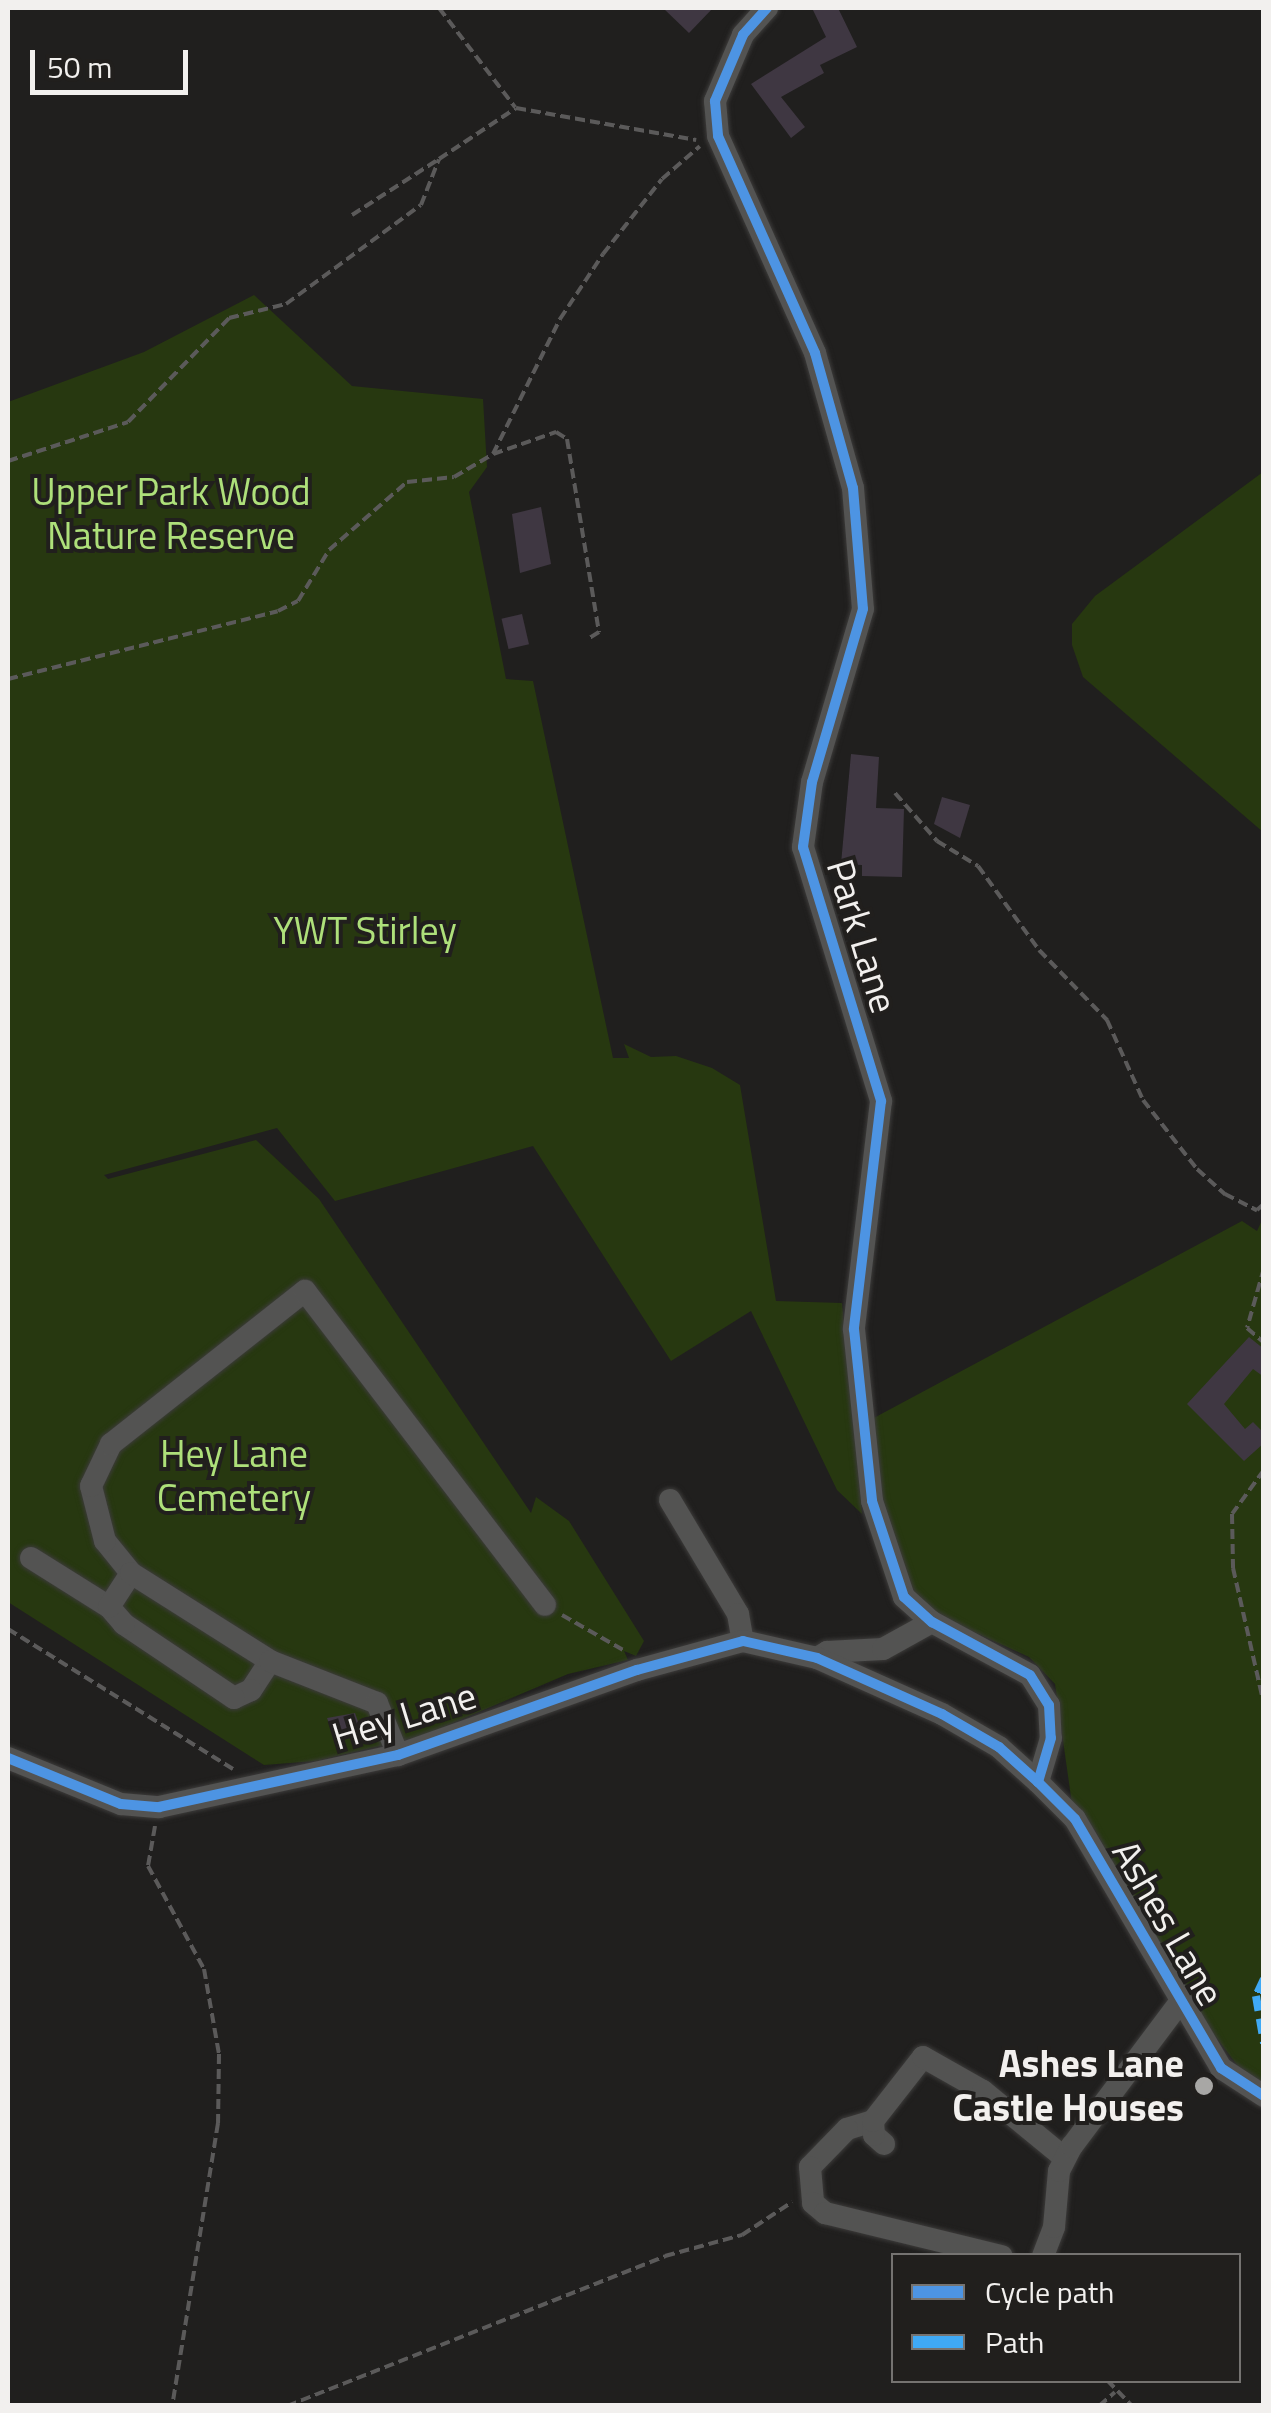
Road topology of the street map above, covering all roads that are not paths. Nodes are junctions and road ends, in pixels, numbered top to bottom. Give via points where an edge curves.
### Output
1 (767, 8) edge
2 (670, 1500) dead end
3 (31, 1558) dead end
4 (131, 1573) junction
5 (545, 1605) road end
6 (110, 1608) junction
7 (932, 1622) junction
8 (743, 1641) junction
9 (817, 1658) junction
10 (270, 1661) junction
11 (398, 1755) junction
12 (8, 1758) edge
13 (1038, 1782) junction
14 (1178, 2005) junction
15 (1264, 2096) edge
16 (873, 2121) junction
17 (884, 2144) dead end
18 (1066, 2158) junction
19 (989, 2253) edge
20 (1044, 2253) edge

1 - 7 street, Park Lane via 744,35 716,101 718,136 815,354 853,488 863,610 812,782 803,847 881,1101 854,1330 872,1500 904,1597
2 - 8 street via 738,1614
3 - 6 street
4 - 5 street via 104,1541 91,1486 111,1444 305,1291
4 - 6 street
4 - 10 street
6 - 10 street via 234,1698 251,1690
7 - 9 street via 884,1649
7 - 13 street, Park Lane via 1030,1674 1048,1705 1052,1738
8 - 9 street, Hey Lane
8 - 11 street, Hey Lane via 637,1670
9 - 13 street, Ashes Lane via 942,1714
10 - 11 street via 377,1704
11 - 12 street, Hey Lane via 159,1806 121,1804
13 - 14 street, Ashes Lane via 1075,1820
14 - 15 street, Ashes Lane via 1220,2068
14 - 18 street
16 - 17 street via 874,2135
16 - 18 street via 923,2057 983,2090
16 - 19 street via 847,2129 810,2167 813,2203 825,2214
18 - 20 street

